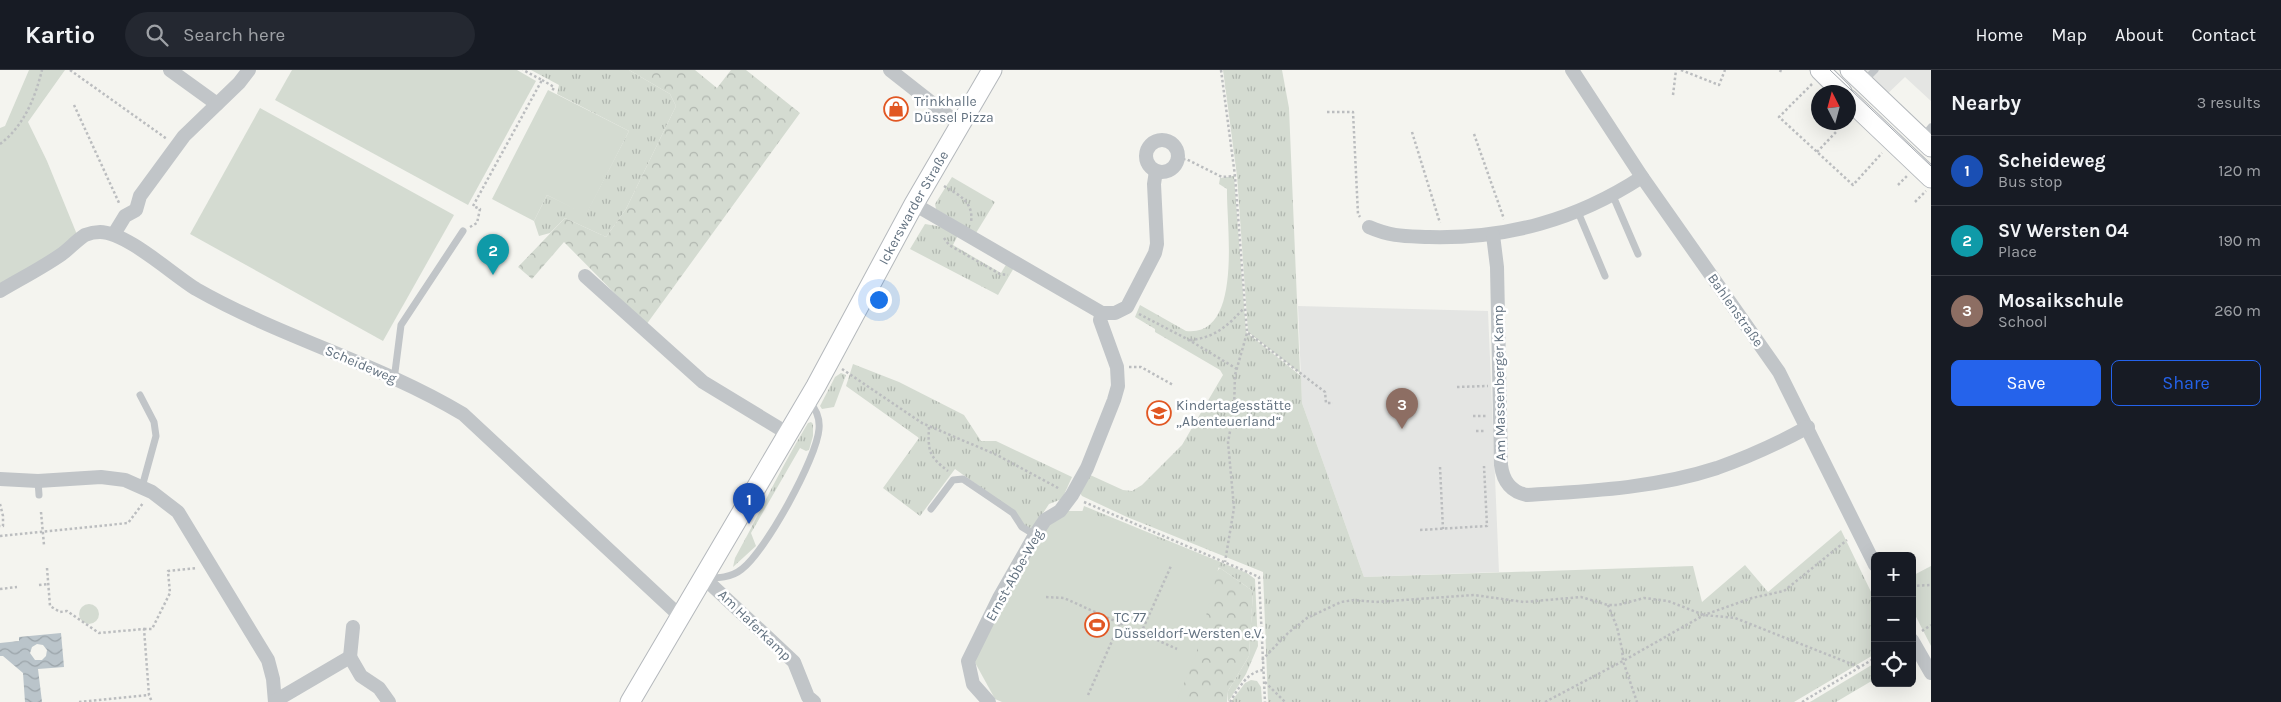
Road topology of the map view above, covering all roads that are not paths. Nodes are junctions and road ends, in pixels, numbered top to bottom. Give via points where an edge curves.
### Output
1 (170, 70) edge
2 (249, 70) edge
3 (890, 70) edge
4 (992, 70) edge
5 (1572, 70) edge
6 (1863, 74) edge
7 (1817, 75) edge
8 (1832, 85) edge
9 (218, 104) junction
10 (1856, 111) edge
11 (960, 124) junction
12 (1928, 137) edge
13 (1156, 171) junction
14 (1642, 177) junction
15 (1930, 184) edge
16 (1613, 196) junction
17 (914, 204) junction
18 (1578, 212) junction
19 (1370, 227) road end
20 (464, 231) road end
21 (114, 234) junction
22 (1493, 235) junction
23 (1638, 254) dead end
24 (585, 276) dead end
25 (1606, 276) dead end
26 (0, 291) edge
27 (1102, 313) junction
28 (393, 377) junction
29 (140, 395) dead end
30 (808, 400) junction
31 (1808, 427) junction
32 (788, 433) junction
33 (0, 479) edge
34 (147, 490) junction
35 (931, 509) dead end
36 (1035, 535) junction
37 (1871, 557) edge
38 (704, 578) junction
39 (681, 617) junction
40 (353, 627) dead end
41 (1913, 642) edge
42 (350, 657) junction
43 (1931, 674) edge
44 (275, 702) edge
45 (389, 702) edge
46 (630, 702) edge
47 (814, 702) edge
48 (989, 702) edge

1 - 9 street
2 - 9 street
3 - 11 street
4 - 11 main road, Ickerswarder Straße
5 - 14 street, Bahlenstraße
6 - 12 main road
7 - 8 main road
9 - 21 street via 184,136 140,196 136,210 125,216
10 - 15 main road via 1893,142
11 - 17 main road, Ickerswarder Straße
13 - 13 street via 1168,171 1178,160 1177,150 1166,140 1154,142 1147,150 1147,163
13 - 27 street via 1155,253 1127,307 1115,313
14 - 16 street
14 - 31 street, Bahlenstraße via 1779,372
16 - 18 street
16 - 23 lane
17 - 27 street
17 - 30 main road, Ickerswarder Straße
18 - 22 street
18 - 25 lane
19 - 22 street via 1388,235
20 - 28 lane via 401,325
21 - 26 street, Scheideweg via 87,234 62,254
21 - 28 street, Scheideweg via 222,303
22 - 31 street, Am Massenberger Kamp via 1497,267 1502,473 1511,488 1519,493 1601,490 1682,477 1753,454
24 - 32 street via 703,382
27 - 36 street, Ernst-Abbe-Weg via 1100,320 1118,367 1114,400 1076,498 1044,520
28 - 39 street, Scheideweg via 463,414
29 - 34 lane via 154,422 156,436
30 - 32 main road, Ickerswarder Straße
30 - 38 lane via 818,420 815,449 763,547 741,570 721,578
31 - 37 street, Bahlenstraße
32 - 38 main road, Ickerswarder Straße
33 - 34 street via 39,488 101,477 125,480
34 - 44 street via 178,512 268,660
35 - 36 lane via 955,480 963,479 1013,513 1022,527
36 - 48 street, Ernst-Abbe-Weg via 998,598 968,661 973,684
38 - 39 main road, Ickerswarder Straße
38 - 47 street, Am Haferkamp via 794,662 808,697
39 - 46 main road, Ickerswarder Straße
40 - 42 street
41 - 43 street
42 - 44 street
42 - 45 street via 361,676 379,688

